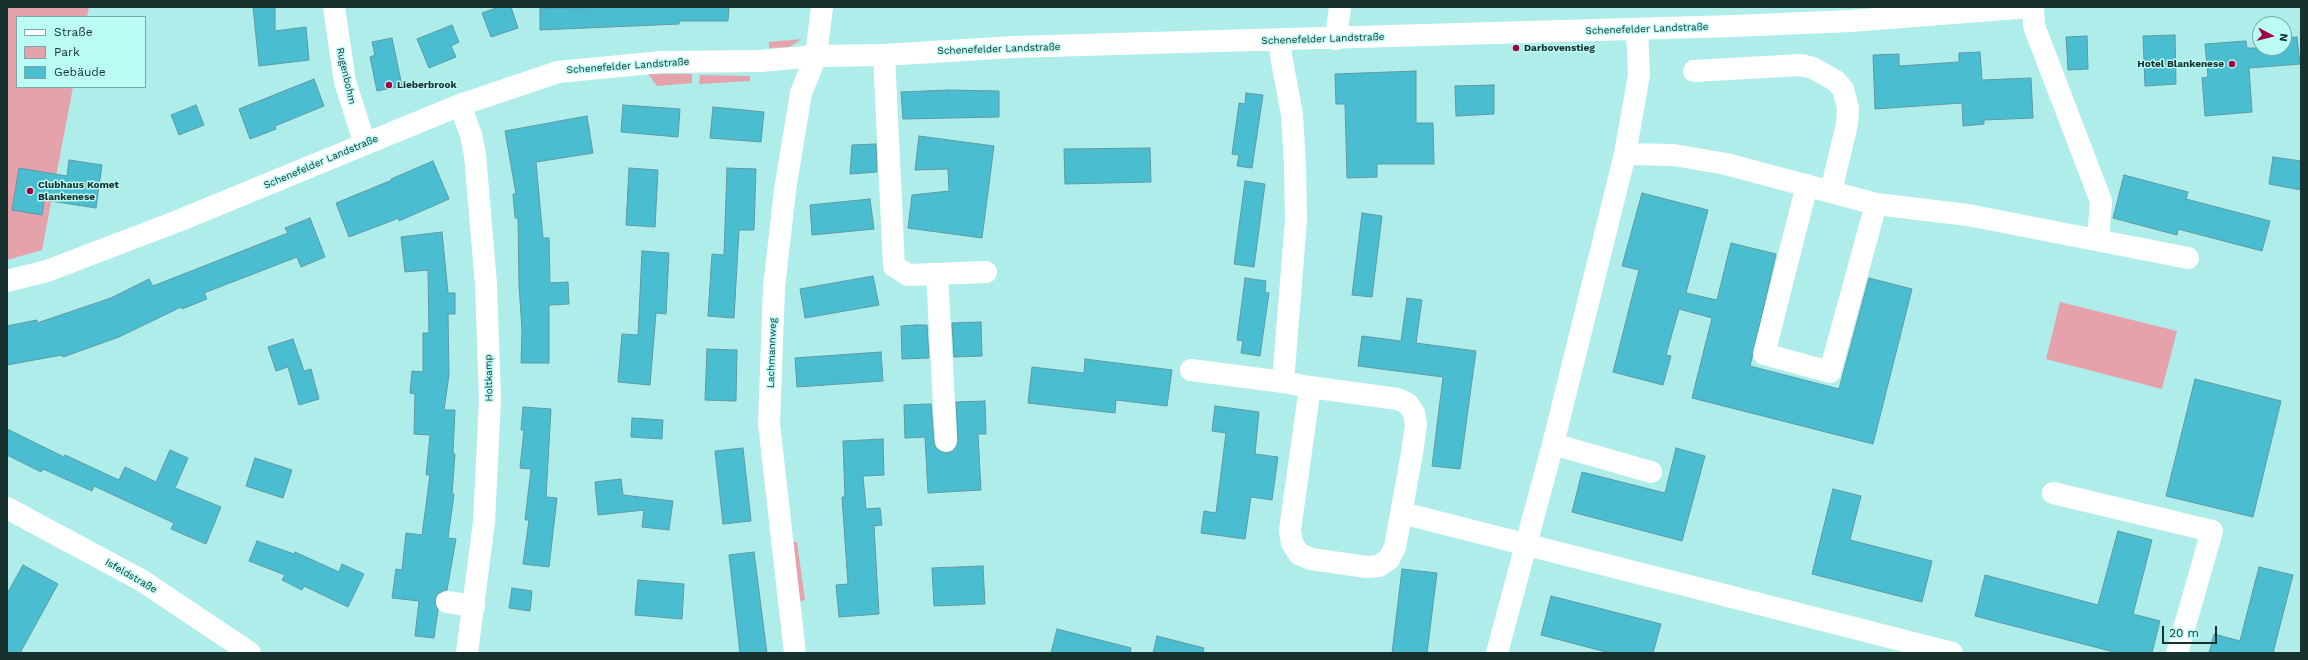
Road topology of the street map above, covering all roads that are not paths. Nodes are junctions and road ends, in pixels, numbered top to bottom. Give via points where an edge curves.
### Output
1 (334, 7) edge
2 (822, 7) edge
3 (1340, 7) edge
4 (2032, 7) edge
5 (1637, 29) junction
6 (1336, 39) junction
7 (1280, 41) junction
8 (884, 55) junction
9 (816, 56) junction
10 (1694, 71) dead end
11 (460, 105) junction
12 (365, 144) junction
13 (1625, 154) junction
14 (1807, 185) junction
15 (1831, 192) junction
16 (1876, 204) junction
17 (2098, 240) junction
18 (2188, 258) dead end
19 (986, 272) dead end
20 (937, 274) junction
21 (7, 281) edge
22 (1191, 370) dead end
23 (1283, 382) junction
24 (1310, 387) junction
25 (946, 441) dead end
26 (1553, 444) junction
27 (1651, 472) dead end
28 (2053, 492) dead end
29 (7, 508) edge
30 (1402, 513) junction
31 (1526, 544) junction
32 (447, 602) dead end
33 (474, 606) junction
34 (250, 653) edge
35 (467, 653) edge
36 (795, 653) edge
37 (1497, 653) edge
38 (1952, 653) edge
39 (2177, 653) edge

1 - 12 street, Rugenbohm via 345,82
2 - 9 street, Lachmannweg
3 - 6 street
4 - 5 street, Schenefelder Landstraße via 1851,20
4 - 17 street via 2034,26 2101,201
5 - 6 street, Schenefelder Landstraße
5 - 13 street via 1639,75
6 - 7 street, Schenefelder Landstraße
7 - 8 street, Schenefelder Landstraße via 1021,47
7 - 23 street via 1292,114 1296,204
8 - 9 street, Schenefelder Landstraße
8 - 20 street via 894,266 908,275
9 - 11 street, Schenefelder Landstraße via 760,61 662,62 558,72
9 - 36 street, Lachmannweg via 801,93 785,190 774,288 769,409
10 - 15 street via 1801,65 1818,70 1836,81 1844,94 1848,108 1847,124
11 - 12 street, Schenefelder Landstraße
11 - 33 street, Holtkamp via 471,135 474,155 488,323 490,399 487,477
12 - 21 street, Schenefelder Landstraße via 47,271
13 - 14 street via 1674,155 1726,164
13 - 26 street
14 - 15 street
14 - 16 street via 1764,354 1830,372
15 - 16 street
16 - 17 street via 1968,216
17 - 18 street
19 - 20 street
20 - 25 street
22 - 23 street
23 - 24 street
24 - 30 street via 1398,399 1408,404 1414,413 1416,425
24 - 30 street via 1290,530 1292,543 1299,554 1311,559 1367,567 1379,566 1389,559 1395,547
26 - 27 street
26 - 31 street
28 - 39 street via 2212,531
29 - 34 street, Isfeldstraße via 140,580
30 - 31 street
31 - 37 street
31 - 38 street
32 - 33 street
33 - 35 street, Holtkamp

